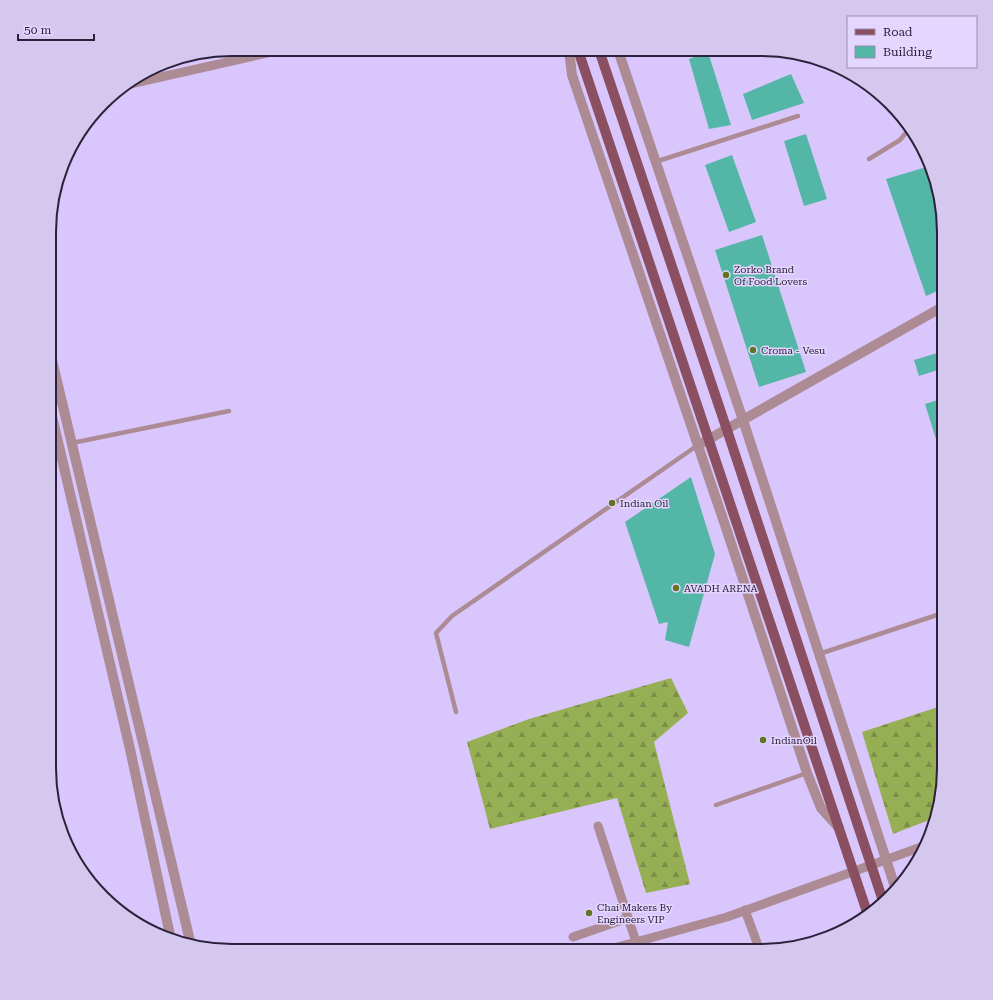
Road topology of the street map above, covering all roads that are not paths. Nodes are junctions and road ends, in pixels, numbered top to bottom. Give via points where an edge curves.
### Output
1 (253, 56) edge
2 (570, 56) edge
3 (580, 56) edge
4 (601, 56) edge
5 (620, 56) edge
6 (142, 81) edge
7 (798, 116) dead end
8 (906, 133) edge
9 (869, 159) dead end
10 (655, 162) junction
11 (937, 310) edge
12 (56, 377) edge
13 (229, 411) dead end
14 (743, 420) junction
15 (727, 430) junction
16 (56, 433) edge
17 (709, 440) junction
18 (71, 443) junction
19 (698, 445) junction
20 (937, 615) edge
21 (819, 654) junction
22 (456, 712) dead end
23 (807, 773) junction
24 (716, 805) dead end
25 (598, 826) dead end
26 (839, 828) junction
27 (918, 848) edge
28 (887, 859) junction
29 (870, 864) junction
30 (853, 870) junction
31 (894, 883) edge
32 (881, 896) edge
33 (866, 909) edge
34 (745, 910) junction
35 (628, 918) junction
36 (169, 933) edge
37 (573, 937) dead end
38 (189, 939) edge
39 (636, 942) junction
40 (629, 944) edge
41 (757, 944) edge

1 - 6 street
2 - 19 street via 572,75
3 - 17 main road
4 - 15 main road
5 - 10 street
7 - 10 lane
8 - 9 lane via 900,140
10 - 14 street
11 - 14 street
12 - 18 street
13 - 18 lane
14 - 15 street
14 - 21 street
15 - 17 street
15 - 29 main road
16 - 36 street via 130,749
17 - 19 street
17 - 26 main road
18 - 38 street
19 - 22 lane via 452,616 436,633
19 - 23 street
20 - 21 lane
21 - 28 street
23 - 24 lane
23 - 26 street via 821,808
25 - 35 street
26 - 30 main road
27 - 28 street
28 - 29 street
28 - 31 street
29 - 30 street
29 - 32 main road
30 - 33 main road
30 - 34 street
34 - 39 street
34 - 41 street
35 - 37 street
35 - 39 street
39 - 40 street

